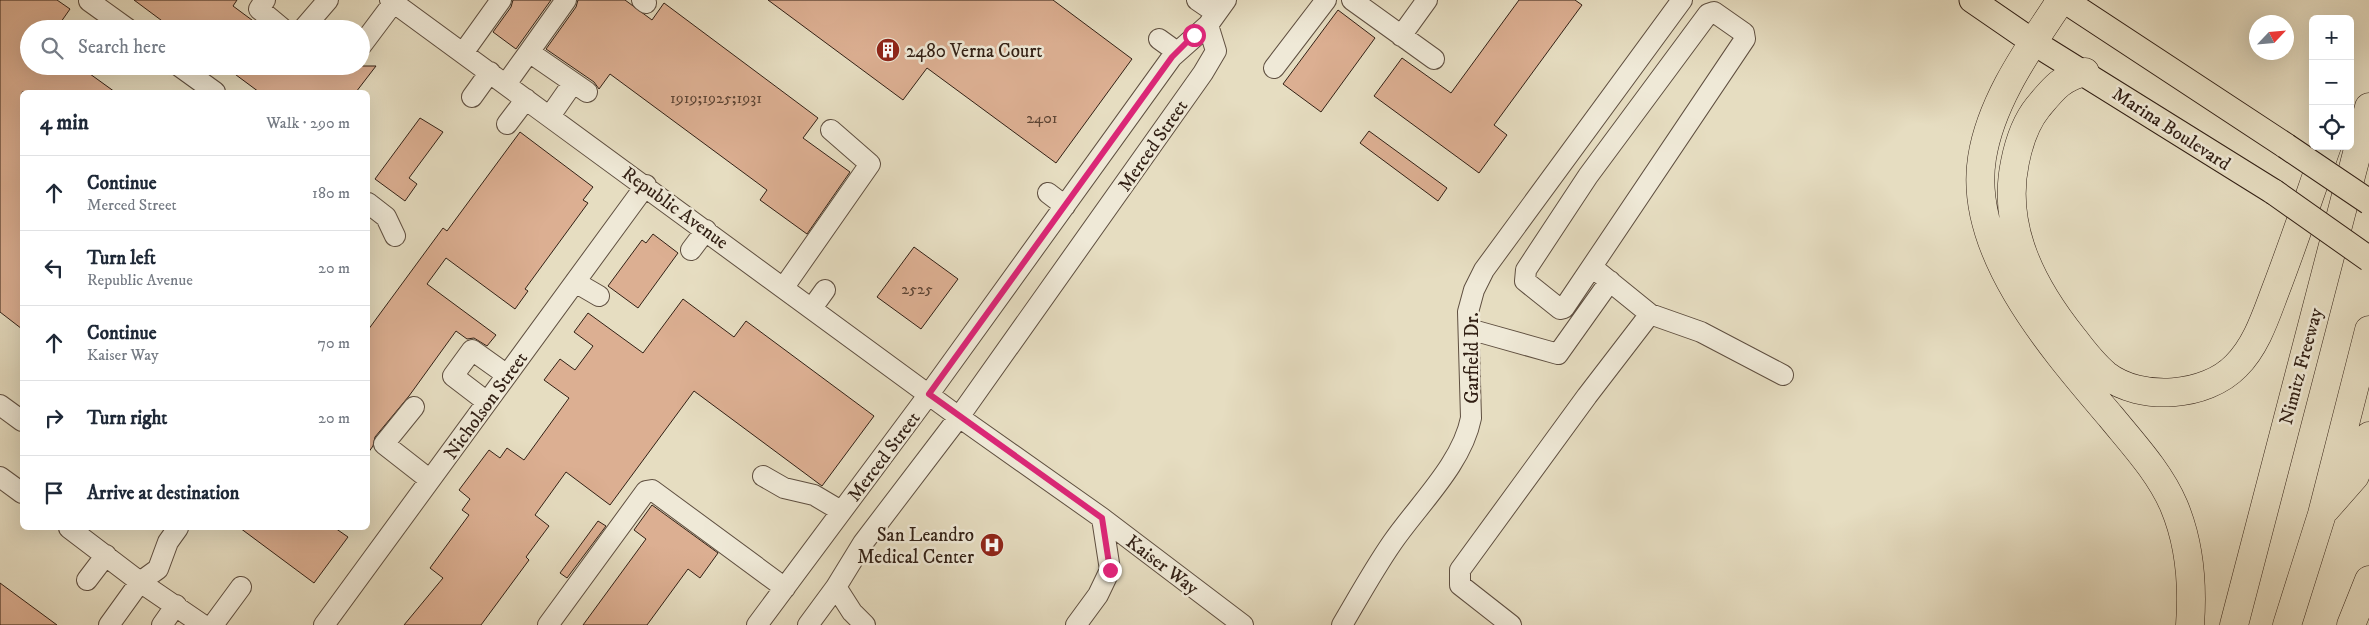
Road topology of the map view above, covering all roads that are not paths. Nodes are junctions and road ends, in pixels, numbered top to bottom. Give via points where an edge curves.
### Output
1 (89, 0) edge
2 (265, 0) edge
3 (328, 0) edge
4 (501, 0) edge
5 (566, 0) edge
6 (1198, 0) edge
7 (1326, 0) edge
8 (1352, 0) edge
9 (1427, 0) edge
10 (1682, 0) edge
11 (1972, 0) edge
12 (2063, 0) edge
13 (392, 1) edge
14 (1216, 13) edge
15 (116, 20) edge
16 (272, 20) edge
17 (311, 20) edge
18 (370, 33) edge
19 (1401, 36) junction
20 (1159, 39) dead end
21 (2033, 42) junction
22 (529, 52) junction
23 (1177, 52) junction
24 (463, 53) junction
25 (1434, 59) dead end
26 (1274, 68) dead end
27 (2085, 72) junction
28 (191, 75) edge
29 (498, 78) junction
30 (2369, 88) edge
31 (212, 90) edge
32 (472, 97) dead end
33 (526, 99) junction
34 (2354, 105) edge
35 (2369, 107) edge
36 (550, 116) junction
37 (507, 124) dead end
38 (831, 130) dead end
39 (2326, 150) edge
40 (646, 185) junction
41 (1048, 193) dead end
42 (2369, 202) edge
43 (370, 205) edge
44 (1065, 206) junction
45 (706, 230) junction
46 (395, 236) dead end
47 (691, 250) dead end
48 (2369, 259) edge
49 (1592, 267) junction
50 (1610, 281) junction
51 (574, 282) junction
52 (784, 287) junction
53 (825, 290) dead end
54 (599, 296) dead end
55 (812, 308) junction
56 (1650, 314) junction
57 (1469, 329) junction
58 (2369, 330) edge
59 (507, 375) junction
60 (1783, 375) dead end
61 (929, 394) junction
62 (487, 402) junction
63 (0, 405) edge
64 (414, 407) dead end
65 (959, 417) junction
66 (20, 420) edge
67 (2369, 436) edge
68 (762, 476) dead end
69 (0, 477) edge
70 (430, 480) junction
71 (20, 492) edge
72 (841, 511) junction
73 (2322, 514) junction
74 (1102, 518) junction
75 (73, 530) edge
76 (174, 530) edge
77 (106, 554) junction
78 (87, 580) dead end
79 (2369, 580) edge
80 (140, 582) junction
81 (241, 587) dead end
82 (836, 587) junction
83 (785, 588) junction
84 (176, 605) junction
85 (109, 625) edge
86 (162, 625) edge
87 (203, 625) edge
88 (213, 625) edge
89 (324, 625) edge
90 (548, 625) edge
91 (757, 625) edge
92 (808, 625) edge
93 (865, 625) edge
94 (1076, 625) edge
95 (1243, 625) edge
96 (1342, 625) edge
97 (1511, 625) edge
98 (2190, 625) edge
99 (2234, 625) edge
100 (2286, 625) edge
101 (2351, 625) edge

1 - 15 street
2 - 16 street via 258,9
3 - 17 street
4 - 24 street
5 - 22 street
6 - 14 street
7 - 26 street
8 - 19 street
9 - 19 street
10 - 57 street, Garfield Dr. via 1484,270 1468,312
11 - 21 main road, Marina Boulevard
12 - 21 highway
12 - 42 main road, bridge
13 - 18 street
13 - 24 street, Republic Avenue
14 - 23 street, Merced Street
14 - 65 street, Merced Street via 1216,51 1204,73
19 - 25 street
20 - 23 street
21 - 27 main road, Marina Boulevard
21 - 98 highway via 2006,88 1989,131 1982,158 1983,212 1999,258 2033,319 2151,468 2174,504 2188,550 2192,596
22 - 29 street
22 - 36 street via 580,87
23 - 44 street, Merced Street
24 - 29 street, Republic Avenue
27 - 39 highway via 2069,76 2050,92 2029,118 2020,140 2012,179 2015,233 2029,270 2057,318 2107,376 2131,386 2158,392 2190,390 2219,379 2243,358 2262,326
27 - 48 main road, Marina Boulevard, bridge via 2274,192
28 - 31 street
29 - 32 street
29 - 33 street, Republic Avenue
30 - 34 highway
33 - 36 street, Republic Avenue
33 - 37 street
35 - 99 highway, Nimitz Freeway
36 - 40 street, Republic Avenue
38 - 52 street via 870,164
40 - 45 street, Republic Avenue
40 - 51 street, Nicholson Street
41 - 44 street
43 - 46 street via 386,217
44 - 61 street, Merced Street via 1034,235
45 - 47 street
45 - 52 street, Republic Avenue
49 - 49 street via 1745,39 1744,32 1714,12 1708,14 1588,176 1526,270 1525,281 1560,309 1564,308
49 - 50 street
50 - 56 street
50 - 57 street via 1558,354
51 - 54 street
51 - 59 street, Nicholson Street
52 - 55 street, Republic Avenue
53 - 55 street
55 - 61 street, Republic Avenue
56 - 60 street via 1702,332
56 - 97 street via 1586,396 1460,570 1460,585
57 - 96 street, Garfield Dr. via 1471,418 1468,435 1391,544
58 - 73 highway
59 - 62 street, Nicholson Street
59 - 62 street via 472,350 462,363 453,376
61 - 65 street, Republic Avenue
61 - 72 street, Merced Street
62 - 70 street, Nicholson Street
63 - 66 street
64 - 70 street via 384,444
65 - 74 street, Kaiser Way
65 - 82 street, Merced Street via 863,543
67 - 73 highway via 2355,476
68 - 72 street via 784,488 814,495
69 - 71 street
70 - 89 street, Nicholson Street
72 - 83 street, Merced Street
73 - 100 highway
74 - 94 street via 1110,570
74 - 95 street, Kaiser Way
75 - 77 street
76 - 80 street via 158,569
77 - 78 street
77 - 80 street
79 - 101 highway
80 - 84 street
80 - 85 street
81 - 88 street
82 - 92 street, Merced Street
82 - 93 street
83 - 90 street via 652,490 646,491
83 - 91 street, Merced Street
84 - 86 street
84 - 87 street

